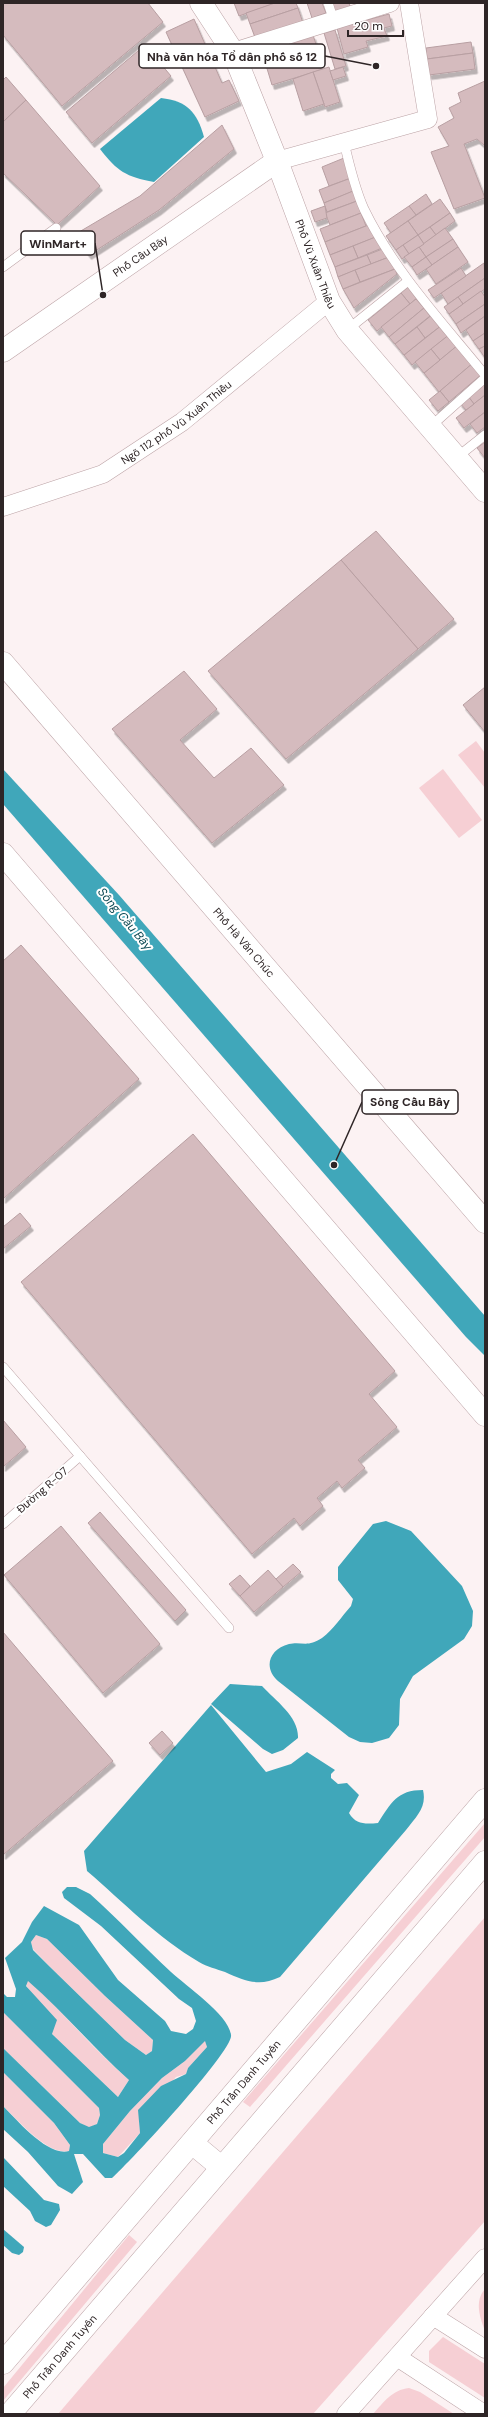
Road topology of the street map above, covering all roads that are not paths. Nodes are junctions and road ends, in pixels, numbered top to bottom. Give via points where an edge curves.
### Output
1 (201, 3) edge
2 (328, 3) edge
3 (390, 3) edge
4 (410, 3) edge
5 (334, 20) junction
6 (234, 52) junction
7 (344, 142) junction
8 (277, 161) junction
9 (56, 228) dead end
10 (3, 267) edge
11 (408, 281) junction
12 (329, 301) junction
13 (348, 330) junction
14 (5, 348) edge
15 (485, 374) edge
16 (485, 378) edge
17 (430, 426) junction
18 (485, 434) edge
19 (456, 458) junction
20 (485, 491) edge
21 (3, 507) edge
22 (3, 663) edge
23 (3, 854) edge
24 (485, 1222) edge
25 (3, 1367) edge
26 (485, 1415) edge
27 (80, 1456) junction
28 (3, 1524) edge
29 (229, 1628) dead end
30 (485, 1800) edge
31 (485, 1862) edge
32 (192, 2143) junction
33 (221, 2167) junction
34 (485, 2258) edge
35 (433, 2316) junction
36 (485, 2349) edge
37 (397, 2357) junction
38 (3, 2363) edge
39 (10, 2414) edge
40 (346, 2414) edge
41 (484, 2414) edge

1 - 6 main road, Phố Vũ Xuân Thiều
2 - 5 lane
3 - 5 street
4 - 7 street via 428,119
5 - 6 street
6 - 8 main road, Phố Vũ Xuân Thiều
7 - 8 street
7 - 11 lane via 364,208
8 - 12 main road, Phố Vũ Xuân Thiều
8 - 14 main road, Phố Cầu Bây
9 - 10 lane
11 - 13 lane
11 - 15 lane
12 - 13 main road, Phố Vũ Xuân Thiều
12 - 21 street, Ngõ 112 phố Vũ Xuân Thiều via 182,422 103,474
13 - 17 main road, Phố Vũ Xuân Thiều
16 - 17 lane
17 - 19 main road, Phố Vũ Xuân Thiều
18 - 19 lane
19 - 20 main road, Phố Vũ Xuân Thiều
22 - 24 main road, Phố Hà Văn Chúc
23 - 26 main road
25 - 27 lane
27 - 28 lane, Đường R-07
27 - 29 lane
30 - 32 main road, Phố Trần Danh Tuyên
31 - 33 main road, Phố Trần Danh Tuyên
32 - 33 main road
32 - 38 main road, Phố Trần Danh Tuyên
33 - 39 main road, Phố Trần Danh Tuyên
34 - 35 street
35 - 36 street
35 - 37 street
37 - 40 street
37 - 41 street

